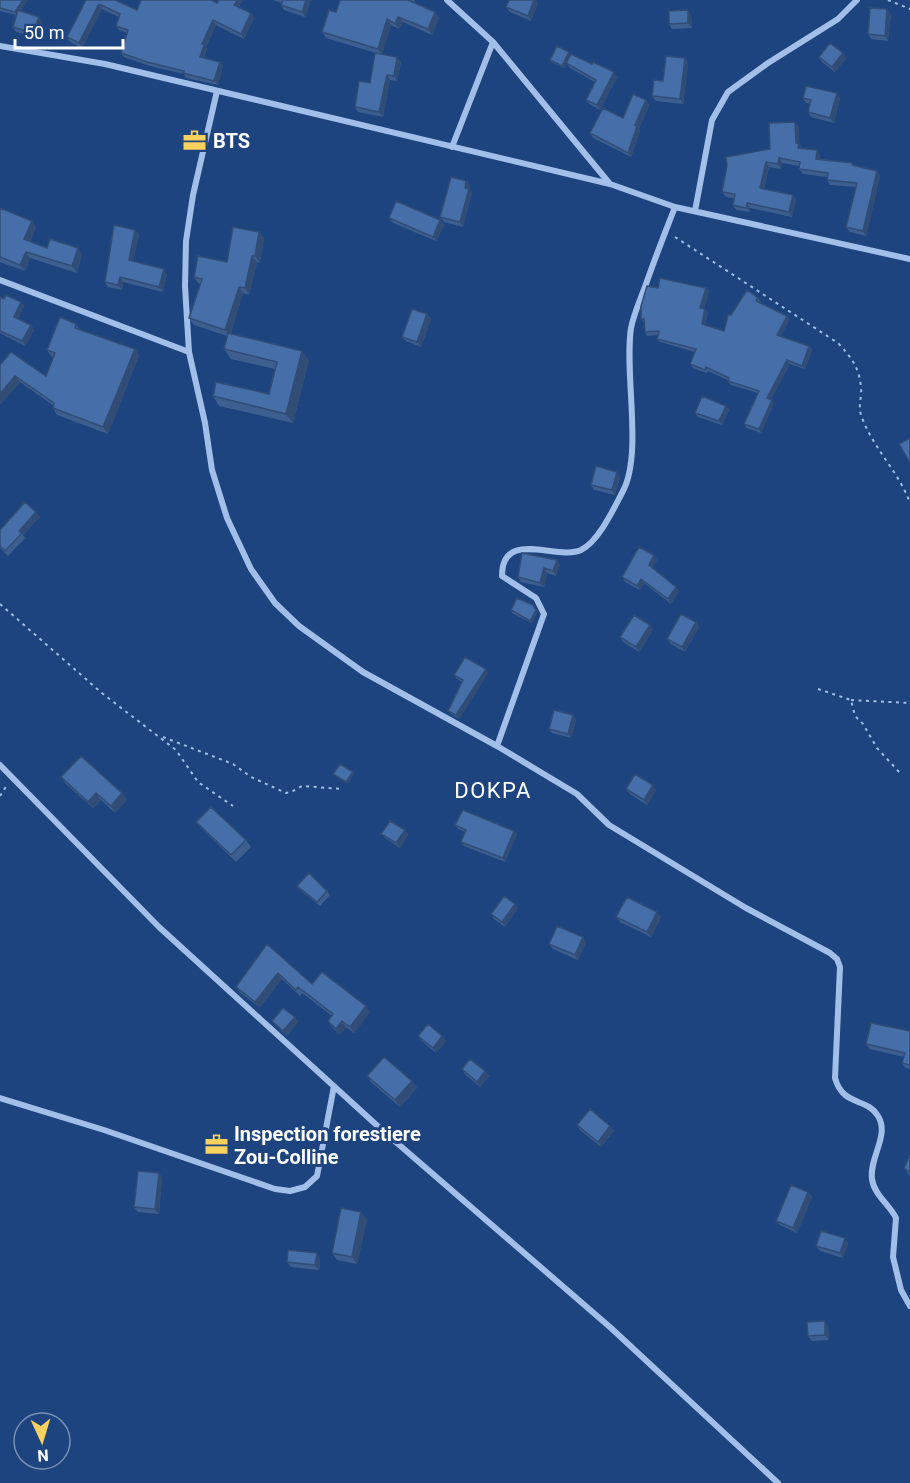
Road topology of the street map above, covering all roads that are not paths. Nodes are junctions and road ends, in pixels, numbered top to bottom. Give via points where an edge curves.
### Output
1 (447, 0) edge
2 (857, 0) edge
3 (493, 42) junction
4 (0, 46) edge
5 (217, 91) junction
6 (452, 147) junction
7 (610, 184) junction
8 (675, 207) junction
9 (695, 212) junction
10 (910, 259) edge
11 (0, 280) edge
12 (189, 352) junction
13 (497, 746) junction
14 (0, 765) edge
15 (334, 1086) junction
16 (0, 1098) edge
17 (910, 1306) edge
18 (778, 1483) edge

1 - 3 street
2 - 9 street via 838,19 728,92 712,120
3 - 6 street
3 - 7 street
4 - 5 street via 105,64
5 - 6 street
5 - 12 street via 186,241
6 - 7 street
7 - 8 street
8 - 9 street
8 - 13 street via 632,327 631,466 624,488 594,539 581,550 519,550 502,567 502,576 536,598 544,614
9 - 10 street
11 - 12 street
12 - 13 street via 212,470 227,518 251,569 275,603 299,626 363,672
13 - 17 street via 577,794 609,825 837,958 837,1088 874,1110 881,1124 872,1179 896,1218 893,1257 904,1299
14 - 15 street via 159,927
15 - 16 street via 317,1176 305,1187 290,1191
15 - 18 street via 611,1328

